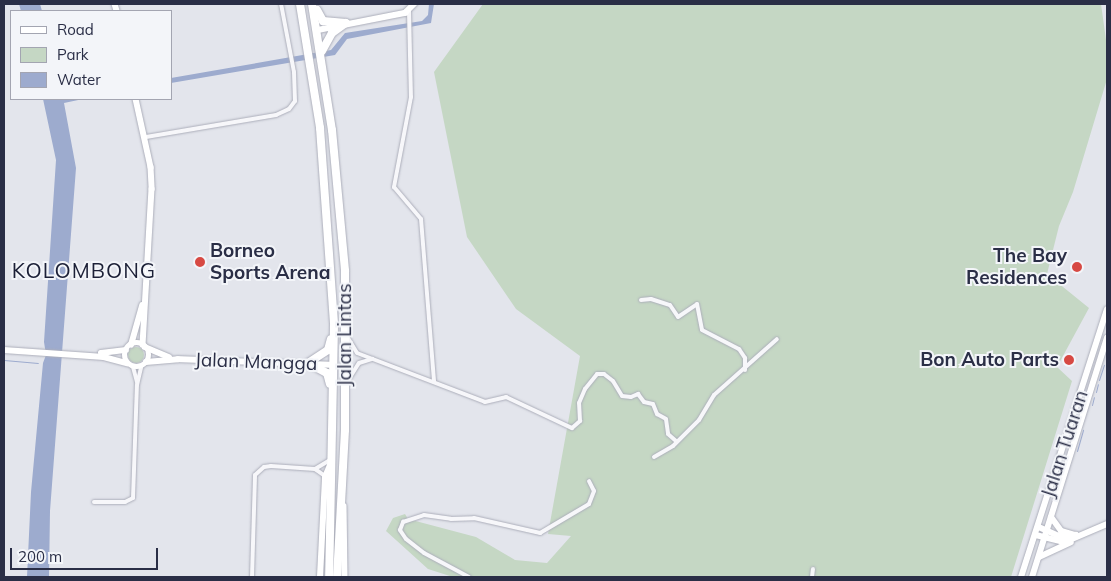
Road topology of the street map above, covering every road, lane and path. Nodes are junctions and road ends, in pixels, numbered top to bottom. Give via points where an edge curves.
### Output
1 (281, 4) edge
2 (300, 4) edge
3 (313, 4) edge
4 (414, 4) edge
5 (409, 11) junction
6 (302, 19) junction
7 (346, 23) junction
8 (318, 30) junction
9 (322, 54) junction
10 (136, 100) edge
11 (146, 137) junction
12 (641, 300) dead end
13 (143, 304) junction
14 (1107, 309) edge
15 (346, 313) junction
16 (334, 325) junction
17 (347, 334) junction
18 (1107, 337) edge
19 (776, 339) dead end
20 (131, 345) junction
21 (144, 346) junction
22 (4, 348) edge
23 (126, 350) junction
24 (72, 352) junction
25 (178, 359) junction
26 (374, 359) junction
27 (1104, 360) edge
28 (146, 362) junction
29 (127, 363) junction
30 (308, 363) junction
31 (334, 365) junction
32 (133, 367) junction
33 (141, 367) junction
34 (745, 370) junction
35 (434, 381) junction
36 (137, 385) junction
37 (346, 390) junction
38 (334, 401) junction
39 (1076, 411) junction
40 (1083, 414) junction
41 (676, 441) junction
42 (654, 457) dead end
43 (332, 459) junction
44 (315, 469) junction
45 (325, 477) junction
46 (589, 481) dead end
47 (343, 499) junction
48 (94, 502) dead end
49 (1051, 517) junction
50 (1107, 524) edge
51 (1039, 527) junction
52 (1036, 535) junction
53 (1046, 535) junction
54 (1073, 538) junction
55 (1039, 557) junction
56 (813, 569) dead end
57 (252, 577) edge
58 (320, 577) edge
59 (329, 577) edge
60 (336, 577) edge
61 (345, 577) edge
62 (469, 577) edge
63 (812, 577) edge
64 (1021, 577) edge
65 (1032, 577) edge

1 - 11 street via 292,63 294,104 276,115
2 - 6 highway, Jalan Lintas
3 - 7 highway via 323,21
3 - 8 highway, Jalan Lintas
4 - 5 street
5 - 7 street
5 - 35 street via 411,97 394,187 421,219
6 - 8 highway via 311,29
6 - 16 highway, Jalan Lintas via 320,128
7 - 8 street
7 - 9 highway via 326,40
8 - 9 highway, Jalan Lintas
9 - 15 highway, Jalan Lintas via 340,209
10 - 11 street
11 - 13 street via 152,189
12 - 34 street via 651,299 670,305 678,317 697,304 702,330 738,350 745,358
13 - 20 street
13 - 21 street
14 - 39 main road, Jalan Tuaran
15 - 17 highway, Jalan Lintas
15 - 31 highway via 343,353
16 - 30 highway via 328,350
16 - 31 highway, Jalan Lintas
17 - 26 street via 355,351
17 - 37 highway, Jalan Lintas
18 - 27 main road, Jalan Tuaran
19 - 34 street
20 - 21 street, Jalan Mangga
20 - 23 street
21 - 25 street, Jalan Mangga
21 - 28 street via 148,353
22 - 24 street
23 - 24 street via 116,353
23 - 29 street
24 - 29 street
25 - 28 street, Jalan Mangga
25 - 30 street, Jalan Mangga
26 - 35 street
26 - 37 street via 355,367
27 - 40 main road, Jalan Tuaran
28 - 33 street
29 - 32 street
30 - 31 street, Jalan Mangga
30 - 38 highway via 329,376
31 - 38 highway, Jalan Lintas
32 - 33 street
32 - 36 street
33 - 36 street
34 - 41 street via 714,395 699,420
35 - 41 street via 485,402 506,397 572,428 580,421 579,403 585,389 597,374 604,374 613,381 622,396 638,394 644,402 653,404 657,414 666,419 668,434
36 - 48 street via 133,498 126,502
37 - 47 highway, Jalan Lintas
38 - 43 highway, Jalan Lintas
39 - 40 main road
39 - 51 main road, Jalan Tuaran
40 - 49 main road, Jalan Tuaran
41 - 42 street
43 - 44 street
43 - 45 street
43 - 59 highway, Jalan Lintas
44 - 45 street
44 - 57 street via 271,466 255,475
45 - 58 street
46 - 62 street via 594,491 589,504 540,533 474,518 424,515 404,522 400,530 406,540
47 - 60 highway, Jalan Lintas
47 - 61 street
49 - 53 main road, Jalan Tuaran
49 - 54 main road via 1061,531
50 - 54 street
51 - 52 main road, Jalan Tuaran
51 - 53 street
52 - 53 street
52 - 64 main road, Jalan Tuaran
53 - 54 street via 1059,543
53 - 55 main road, Jalan Tuaran
54 - 55 main road
55 - 65 main road, Jalan Tuaran
56 - 63 street

